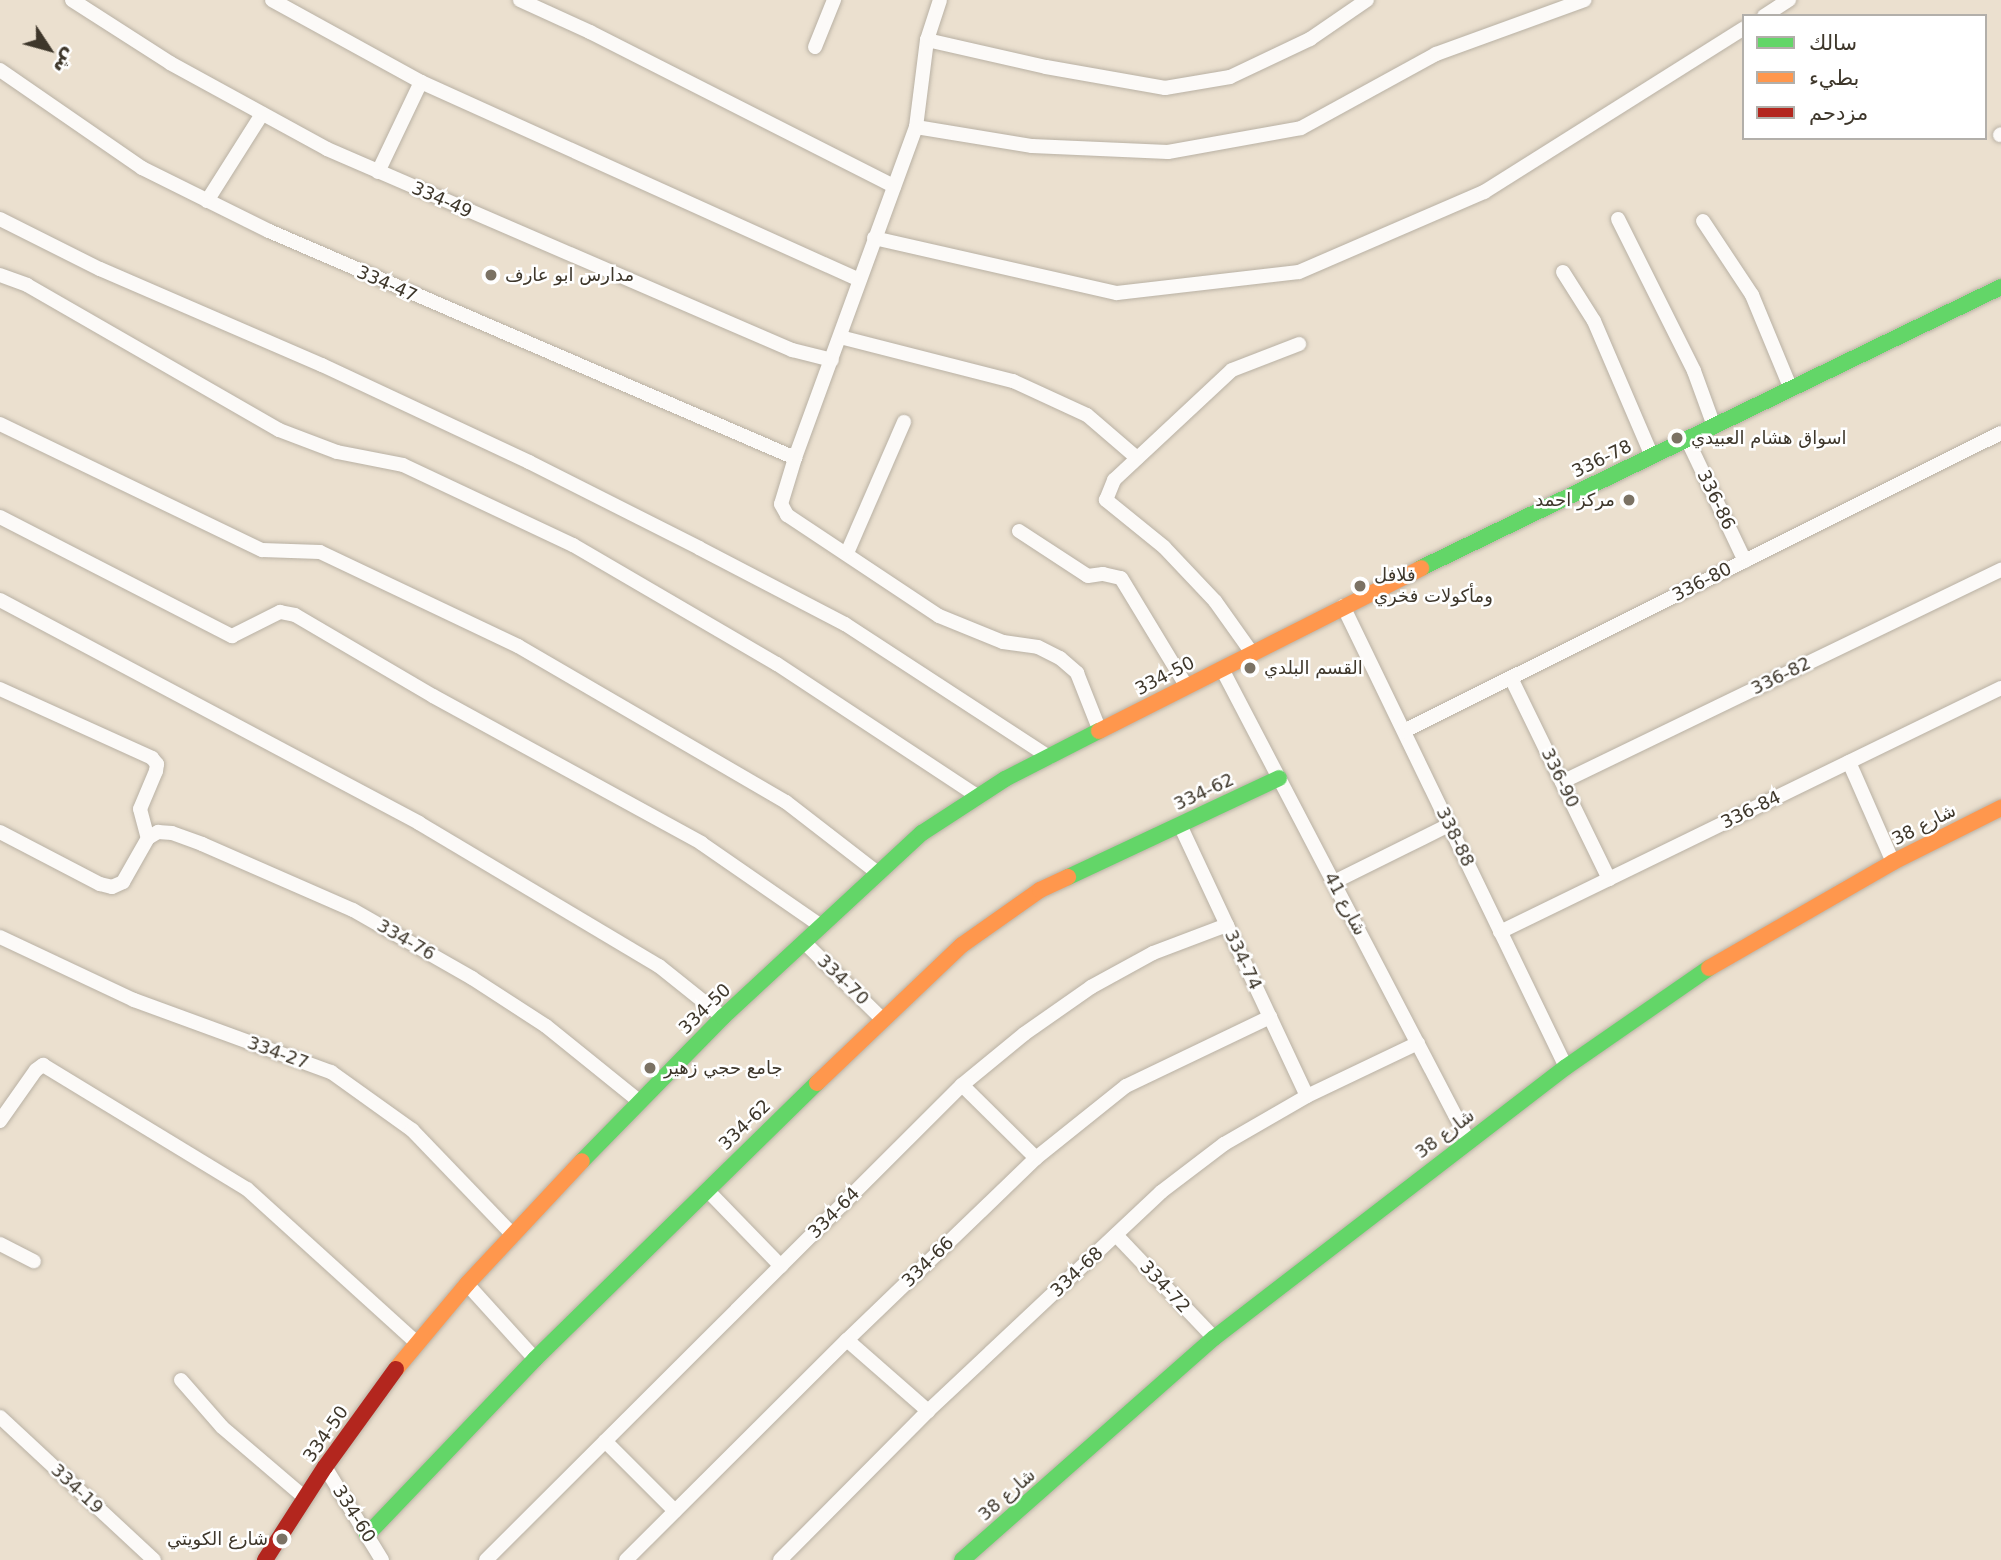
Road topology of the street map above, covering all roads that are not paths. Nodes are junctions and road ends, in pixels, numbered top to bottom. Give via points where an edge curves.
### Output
1 (72, 0) edge
2 (272, 0) edge
3 (520, 0) edge
4 (834, 0) edge
5 (940, 0) edge
6 (1367, 0) edge
7 (1584, 0) edge
8 (1789, 0) edge
9 (1767, 14) edge
10 (1742, 29) edge
11 (927, 40) junction
12 (815, 47) dead end
13 (0, 70) edge
14 (421, 82) junction
15 (262, 114) junction
16 (916, 127) junction
17 (378, 172) junction
18 (894, 186) junction
19 (207, 201) junction
20 (0, 219) edge
21 (1618, 219) dead end
22 (1703, 220) dead end
23 (874, 238) junction
24 (1563, 272) dead end
25 (0, 275) edge
26 (859, 280) junction
27 (2001, 287) edge
28 (840, 337) junction
29 (1299, 344) dead end
30 (832, 360) junction
31 (1791, 389) junction
32 (904, 422) dead end
33 (0, 424) edge
34 (1714, 426) junction
35 (1999, 438) edge
36 (1687, 439) junction
37 (1652, 456) junction
38 (795, 458) junction
39 (1137, 458) junction
40 (0, 517) edge
41 (1019, 531) dead end
42 (847, 553) junction
43 (1745, 561) junction
44 (2001, 570) edge
45 (0, 600) edge
46 (1343, 606) junction
47 (1252, 653) junction
48 (1222, 669) junction
49 (1511, 678) junction
50 (1187, 687) junction
51 (2001, 688) edge
52 (0, 689) edge
53 (1100, 731) junction
54 (1404, 732) junction
55 (1049, 757) junction
56 (1849, 762) junction
57 (1279, 778) junction
58 (1562, 782) junction
59 (976, 795) junction
60 (2001, 808) edge
61 (1180, 825) junction
62 (1449, 825) junction
63 (0, 832) edge
64 (148, 838) junction
65 (1893, 862) junction
66 (878, 873) junction
67 (1609, 879) junction
68 (1334, 882) junction
69 (1227, 925) junction
70 (821, 926) junction
71 (1500, 932) junction
72 (0, 937) edge
73 (804, 942) junction
74 (723, 1017) junction
75 (1270, 1017) junction
76 (882, 1018) junction
77 (1418, 1043) junction
78 (1566, 1067) junction
79 (962, 1085) junction
80 (1307, 1096) junction
81 (639, 1101) junction
82 (0, 1121) edge
83 (1468, 1140) junction
84 (1036, 1158) junction
85 (707, 1190) junction
86 (512, 1234) junction
87 (1116, 1236) junction
88 (0, 1244) edge
89 (34, 1261) dead end
90 (781, 1266) junction
91 (467, 1284) junction
92 (1214, 1338) junction
93 (847, 1340) junction
94 (417, 1343) junction
95 (535, 1359) junction
96 (181, 1380) dead end
97 (928, 1411) junction
98 (0, 1417) edge
99 (605, 1441) junction
100 (325, 1467) junction
101 (305, 1498) junction
102 (675, 1511) junction
103 (367, 1535) junction
104 (154, 1560) edge
105 (265, 1560) edge
106 (382, 1560) edge
107 (486, 1560) edge
108 (626, 1560) edge
109 (780, 1560) edge
110 (962, 1560) edge

1 - 15 street, 334-49 via 170,64
2 - 14 street
3 - 18 street
4 - 12 street
5 - 11 street
6 - 11 street via 1310,39 1230,77 1165,88
7 - 16 street via 1436,54 1301,128 1168,152 1032,145
8 - 9 street
10 - 23 street via 1484,192 1298,272 1117,293
11 - 16 street
13 - 19 street, 334-47 via 142,168
14 - 17 street
14 - 26 street
15 - 17 street, 334-49
15 - 19 street
16 - 18 street
17 - 30 street, 334-49 via 792,350
18 - 23 street
19 - 38 street, 334-47 via 479,324
20 - 55 street via 100,269 505,450 699,548 845,624
21 - 34 street via 1694,371
22 - 31 street via 1752,295
23 - 26 street
24 - 37 street via 1594,321
25 - 59 street via 27,285 279,430 337,452 403,465 573,545 777,664
26 - 28 street
27 - 31 street, 336-78
28 - 30 street
28 - 39 street via 1013,381 1087,415
29 - 39 street via 1232,370
30 - 38 street
31 - 34 street, 336-78
32 - 42 street
33 - 66 street via 262,550 320,552 518,646 786,802
34 - 36 street, 336-78
35 - 43 street, 336-80
36 - 37 street, 336-78
36 - 43 street, 336-86
37 - 46 street, 336-78
38 - 42 street via 781,504 787,515
39 - 47 street via 1114,480 1106,500 1164,547 1215,601
40 - 70 street via 232,636 280,612 295,614 445,703 701,843
41 - 50 street via 1088,576 1121,578
42 - 53 street via 939,616 1003,642 1038,647 1060,658 1077,673
43 - 49 street, 336-80
44 - 58 street, 336-82
45 - 74 street via 419,823 659,966
46 - 47 street, 336-78
46 - 54 street, 338-88
47 - 48 street, 336-78
48 - 50 street, 334-50
48 - 57 street, شارع 41
49 - 54 street, 336-80
49 - 58 street, 336-90
50 - 53 street, 334-50
51 - 56 street, 336-84
52 - 64 street via 152,758 156,771 140,809
53 - 55 street, 334-50
54 - 62 street, 338-88
55 - 59 street, 334-50
56 - 65 street
56 - 67 street, 336-84
57 - 61 street, 334-62
57 - 68 street, شارع 41
58 - 67 street, 336-90
59 - 66 street, 334-50 via 922,833
60 - 65 street, شارع 38
61 - 69 street, 334-74
61 - 76 street, 334-62 via 1041,890 962,945
62 - 68 street
62 - 71 street, 338-88
63 - 64 street via 112,887 123,882
64 - 81 street, 334-76 via 172,832 353,910 546,1026
65 - 78 street, شارع 38 via 1702,972
66 - 70 street, 334-50
67 - 71 street, 336-84
68 - 77 street, شارع 41
69 - 75 street, 334-74
69 - 79 street, 334-64 via 1153,953 1091,987
70 - 73 street, 334-50
71 - 78 street, 338-88
72 - 86 street, 334-27 via 134,1000 331,1072 412,1130
73 - 74 street, 334-50
73 - 76 street, 334-70
74 - 81 street, 334-50
75 - 80 street, 334-74
75 - 84 street, 334-66 via 1126,1086
76 - 85 street, 334-62
77 - 80 street, 334-68
77 - 83 street, شارع 41
78 - 83 street, شارع 38
79 - 84 street
79 - 90 street, 334-64
80 - 87 street, 334-68 via 1224,1144 1161,1192
81 - 86 street, 334-50
82 - 94 street via 43,1065 247,1189
83 - 92 street, شارع 38
84 - 93 street, 334-66
85 - 90 street
85 - 95 street, 334-62
86 - 91 street, 334-50
87 - 92 street, 334-72
87 - 97 street, 334-68
88 - 89 street
90 - 99 street, 334-64
91 - 94 street, 334-50
91 - 95 street
92 - 110 street, شارع 38
93 - 97 street
93 - 102 street, 334-66
94 - 100 street, 334-50
95 - 103 street, 334-62
96 - 101 street via 222,1427
97 - 109 street, 334-68
98 - 104 street, 334-19
99 - 102 street
99 - 107 street, 334-64
100 - 101 street, 334-50
100 - 103 street, 334-60
101 - 105 street, 334-50
102 - 108 street, 334-66
103 - 106 street, 334-60

